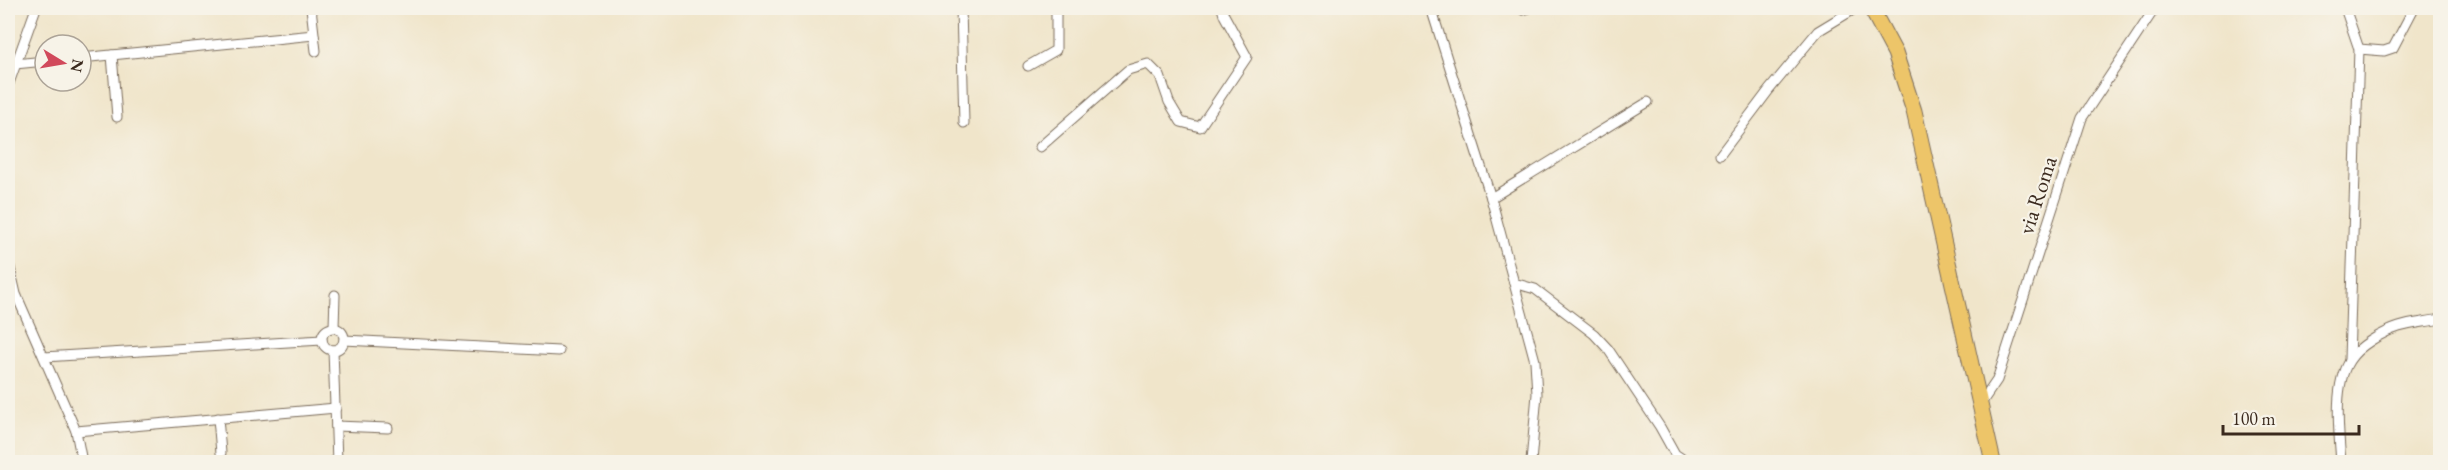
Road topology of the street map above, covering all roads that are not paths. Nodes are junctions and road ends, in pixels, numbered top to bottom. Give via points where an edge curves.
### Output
1 (36, 8) edge
2 (311, 8) edge
3 (961, 8) edge
4 (1056, 8) edge
5 (1222, 8) edge
6 (1431, 8) edge
7 (1856, 8) edge
8 (1871, 8) edge
9 (2155, 8) edge
10 (2344, 8) edge
11 (2414, 8) edge
12 (314, 35) junction
13 (2359, 49) junction
14 (316, 51) dead end
15 (112, 55) junction
16 (93, 57) edge
17 (33, 62) edge
18 (15, 64) junction
19 (1028, 66) dead end
20 (8, 86) edge
21 (1648, 102) dead end
22 (117, 117) dead end
23 (964, 123) dead end
24 (1040, 147) dead end
25 (1720, 155) dead end
26 (1491, 198) junction
27 (8, 259) edge
28 (1514, 284) junction
29 (335, 295) dead end
30 (2440, 319) edge
31 (334, 327) junction
32 (322, 339) junction
33 (344, 340) junction
34 (333, 350) junction
35 (559, 351) dead end
36 (44, 357) junction
37 (2349, 360) junction
38 (1980, 406) junction
39 (336, 408) junction
40 (218, 418) junction
41 (336, 426) junction
42 (388, 428) dead end
43 (75, 431) junction
44 (221, 453) dead end
45 (337, 461) edge
46 (82, 462) edge
47 (349, 462) edge
48 (1531, 462) edge
49 (1687, 462) edge
50 (1993, 462) edge
51 (2341, 462) edge

1 - 18 street
2 - 12 street
3 - 23 street
4 - 19 street via 1056,50
5 - 24 street via 1247,57 1200,127 1181,122 1169,102 1161,76 1148,64 1128,70
6 - 26 street
7 - 25 street via 1818,31
8 - 38 main road via 1895,53 1914,111
9 - 38 street, via Roma via 2082,118 1997,380
10 - 13 street
11 - 13 street via 2393,48
12 - 14 street
12 - 15 street
13 - 37 street
15 - 16 street
15 - 22 street
17 - 18 street
18 - 20 street
21 - 26 street
26 - 28 street
27 - 36 street via 16,294
28 - 48 street via 1534,361 1537,394
28 - 49 street via 1535,289 1593,334 1614,358 1675,454
29 - 31 street
30 - 37 street via 2398,327 2366,344
31 - 32 street via 323,333
31 - 33 street
32 - 34 street
32 - 36 street
33 - 34 street
33 - 35 street
34 - 39 street
36 - 43 street
37 - 51 street via 2340,387
38 - 50 main road
39 - 40 street
39 - 41 street
40 - 43 street
40 - 44 street
41 - 42 street
41 - 45 street
43 - 46 street
45 - 47 street

